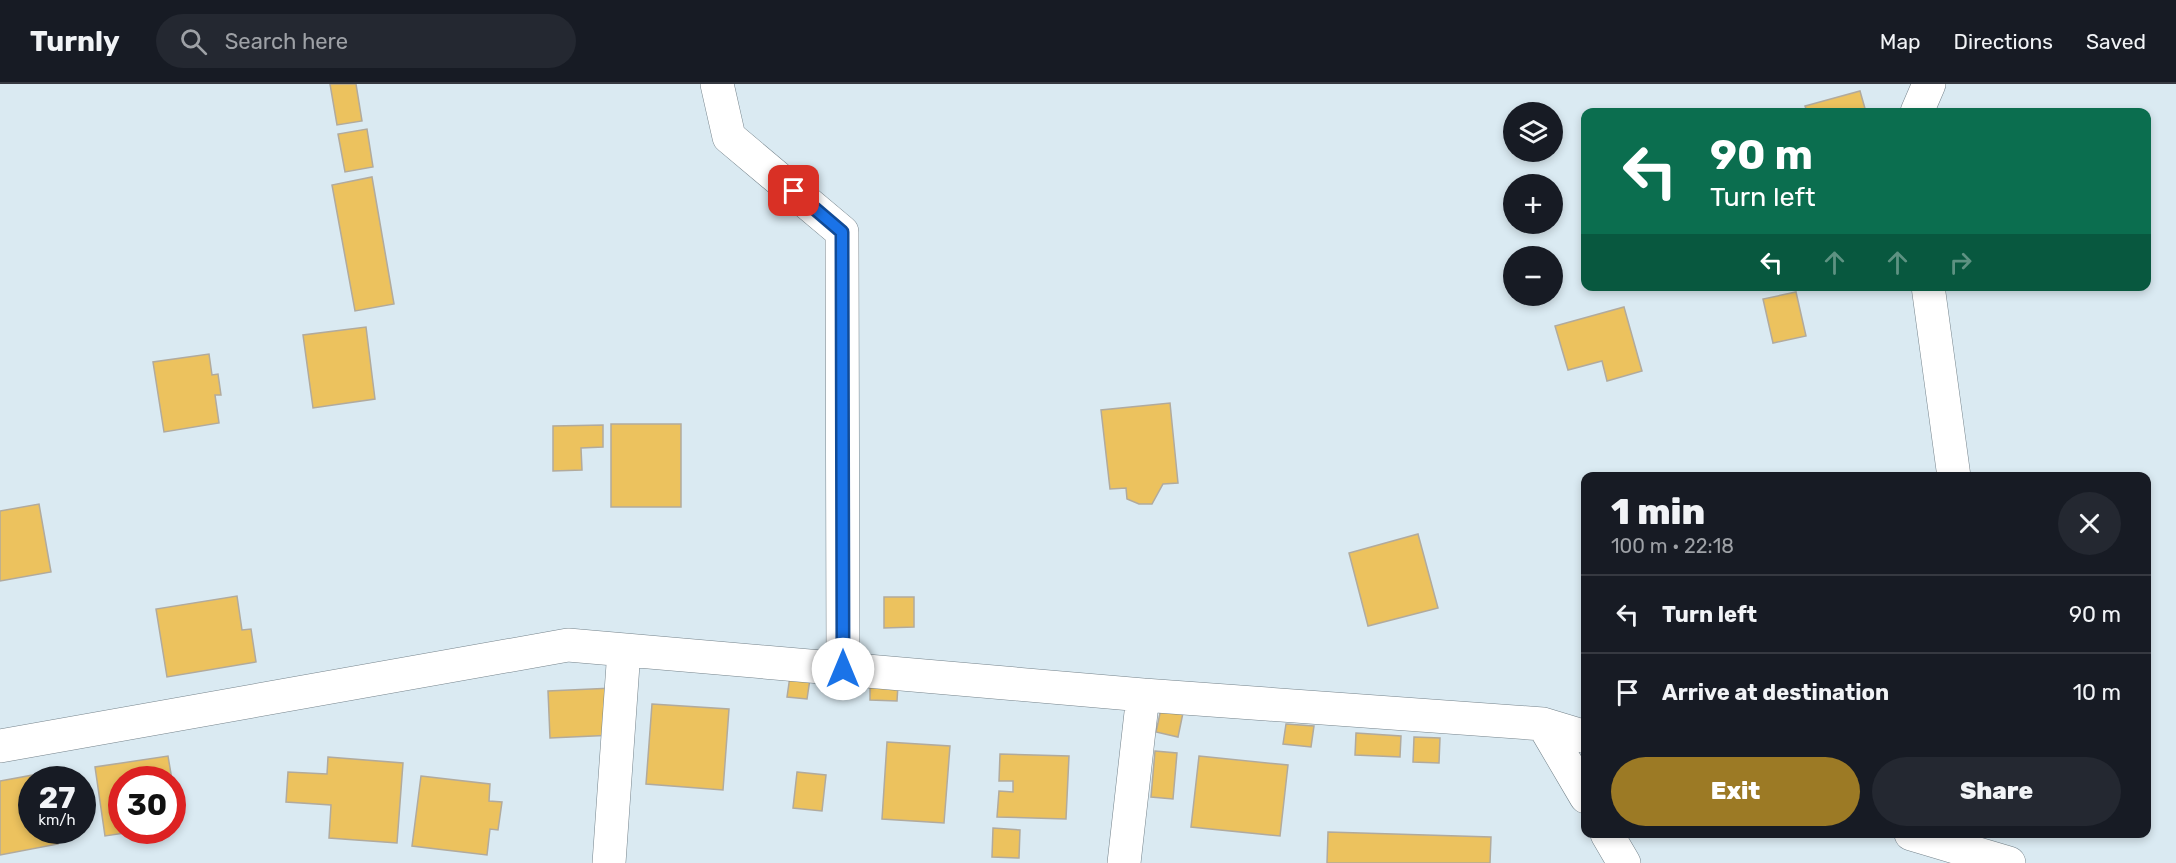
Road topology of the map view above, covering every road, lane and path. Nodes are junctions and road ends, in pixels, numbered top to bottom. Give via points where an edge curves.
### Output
1 (717, 84) edge
2 (1929, 84) edge
3 (1919, 108) edge
4 (1929, 291) edge
5 (1953, 472) edge
6 (624, 650) junction
7 (843, 669) junction
8 (1143, 695) junction
9 (1543, 724) junction
10 (1581, 735) edge
11 (0, 746) edge
12 (1581, 789) edge
13 (1609, 838) edge
14 (1924, 838) edge
15 (2004, 838) edge
16 (609, 863) edge
17 (1124, 863) edge
18 (1624, 863) edge
19 (2008, 863) edge

1 - 7 street via 729,137 842,232
2 - 3 street
4 - 5 street
6 - 7 street
6 - 11 street via 568,645
6 - 16 street
7 - 8 street
8 - 9 street
8 - 17 street
9 - 10 street
9 - 12 street
13 - 18 street
14 - 19 street
15 - 19 street

